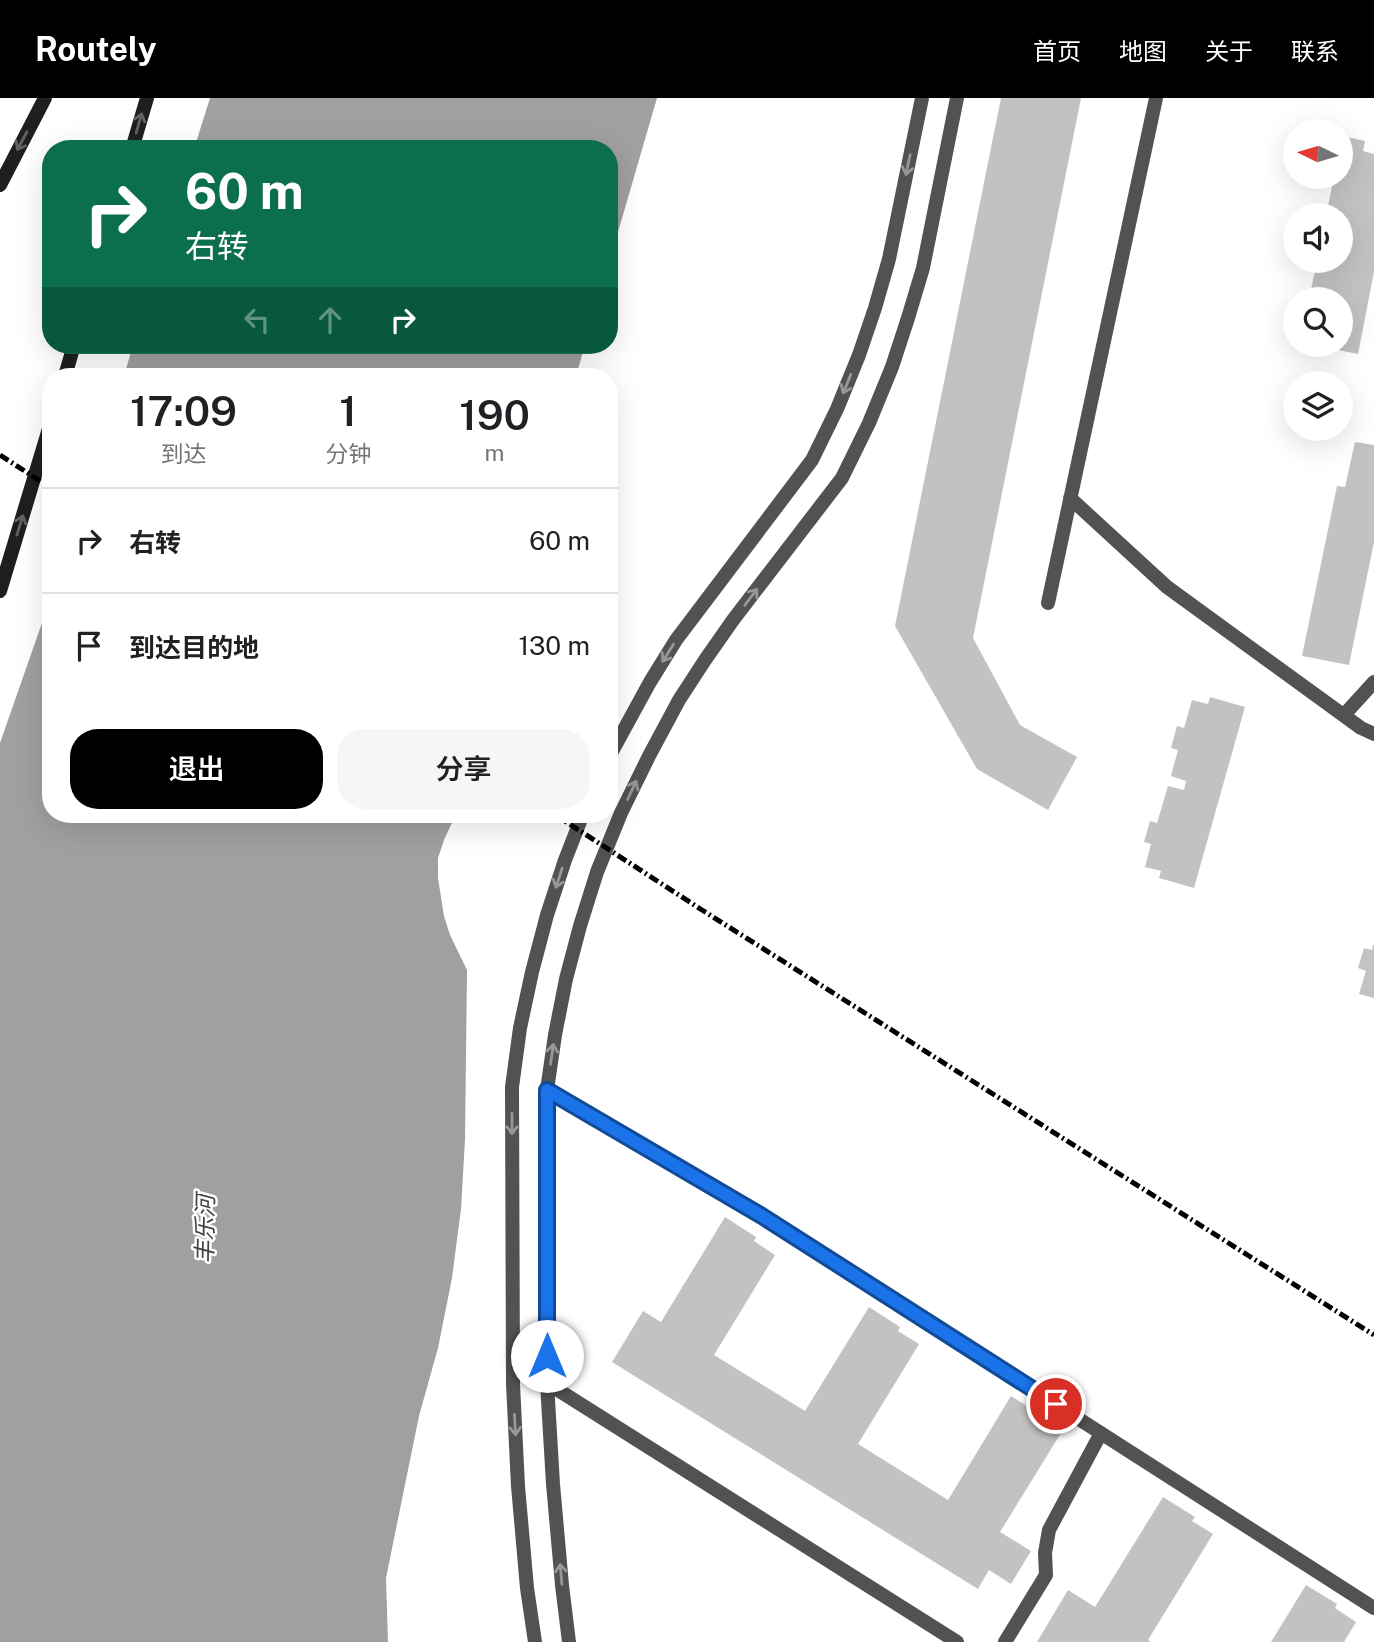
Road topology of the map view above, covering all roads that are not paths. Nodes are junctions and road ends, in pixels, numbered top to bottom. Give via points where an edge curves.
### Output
1 (46, 98) edge
2 (147, 98) edge
3 (922, 98) edge
4 (957, 98) edge
5 (1156, 98) edge
6 (135, 140) edge
7 (4, 165) edge
8 (0, 185) edge
9 (42, 452) edge
10 (1070, 498) junction
11 (0, 591) edge
12 (1048, 603) dead end
13 (1374, 682) edge
14 (1344, 715) junction
15 (1374, 734) edge
16 (618, 741) edge
17 (618, 820) edge
18 (579, 823) edge
19 (617, 823) edge
20 (547, 1090) junction
21 (547, 1383) junction
22 (1101, 1433) junction
23 (1374, 1608) edge
24 (535, 1642) edge
25 (569, 1642) edge
26 (957, 1642) edge
27 (1005, 1642) edge

1 -> 7 main road
6 -> 2 main road
3 -> 16 street via 885,272 837,409 812,460 676,640
17 -> 4 street via 679,700 705,660 842,478 878,401 923,268
5 - 10 street
7 - 8 main road
11 -> 9 main road
10 - 12 street
10 - 14 street via 1167,587
13 - 14 street
14 - 15 street
18 -> 24 street via 535,960 512,1087 513,1384 518,1486
20 -> 19 street via 566,979 597,872
20 - 21 street
20 - 22 street via 762,1216
25 -> 21 street
21 - 26 street
22 - 23 street
22 - 27 street via 1049,1530 1046,1575

